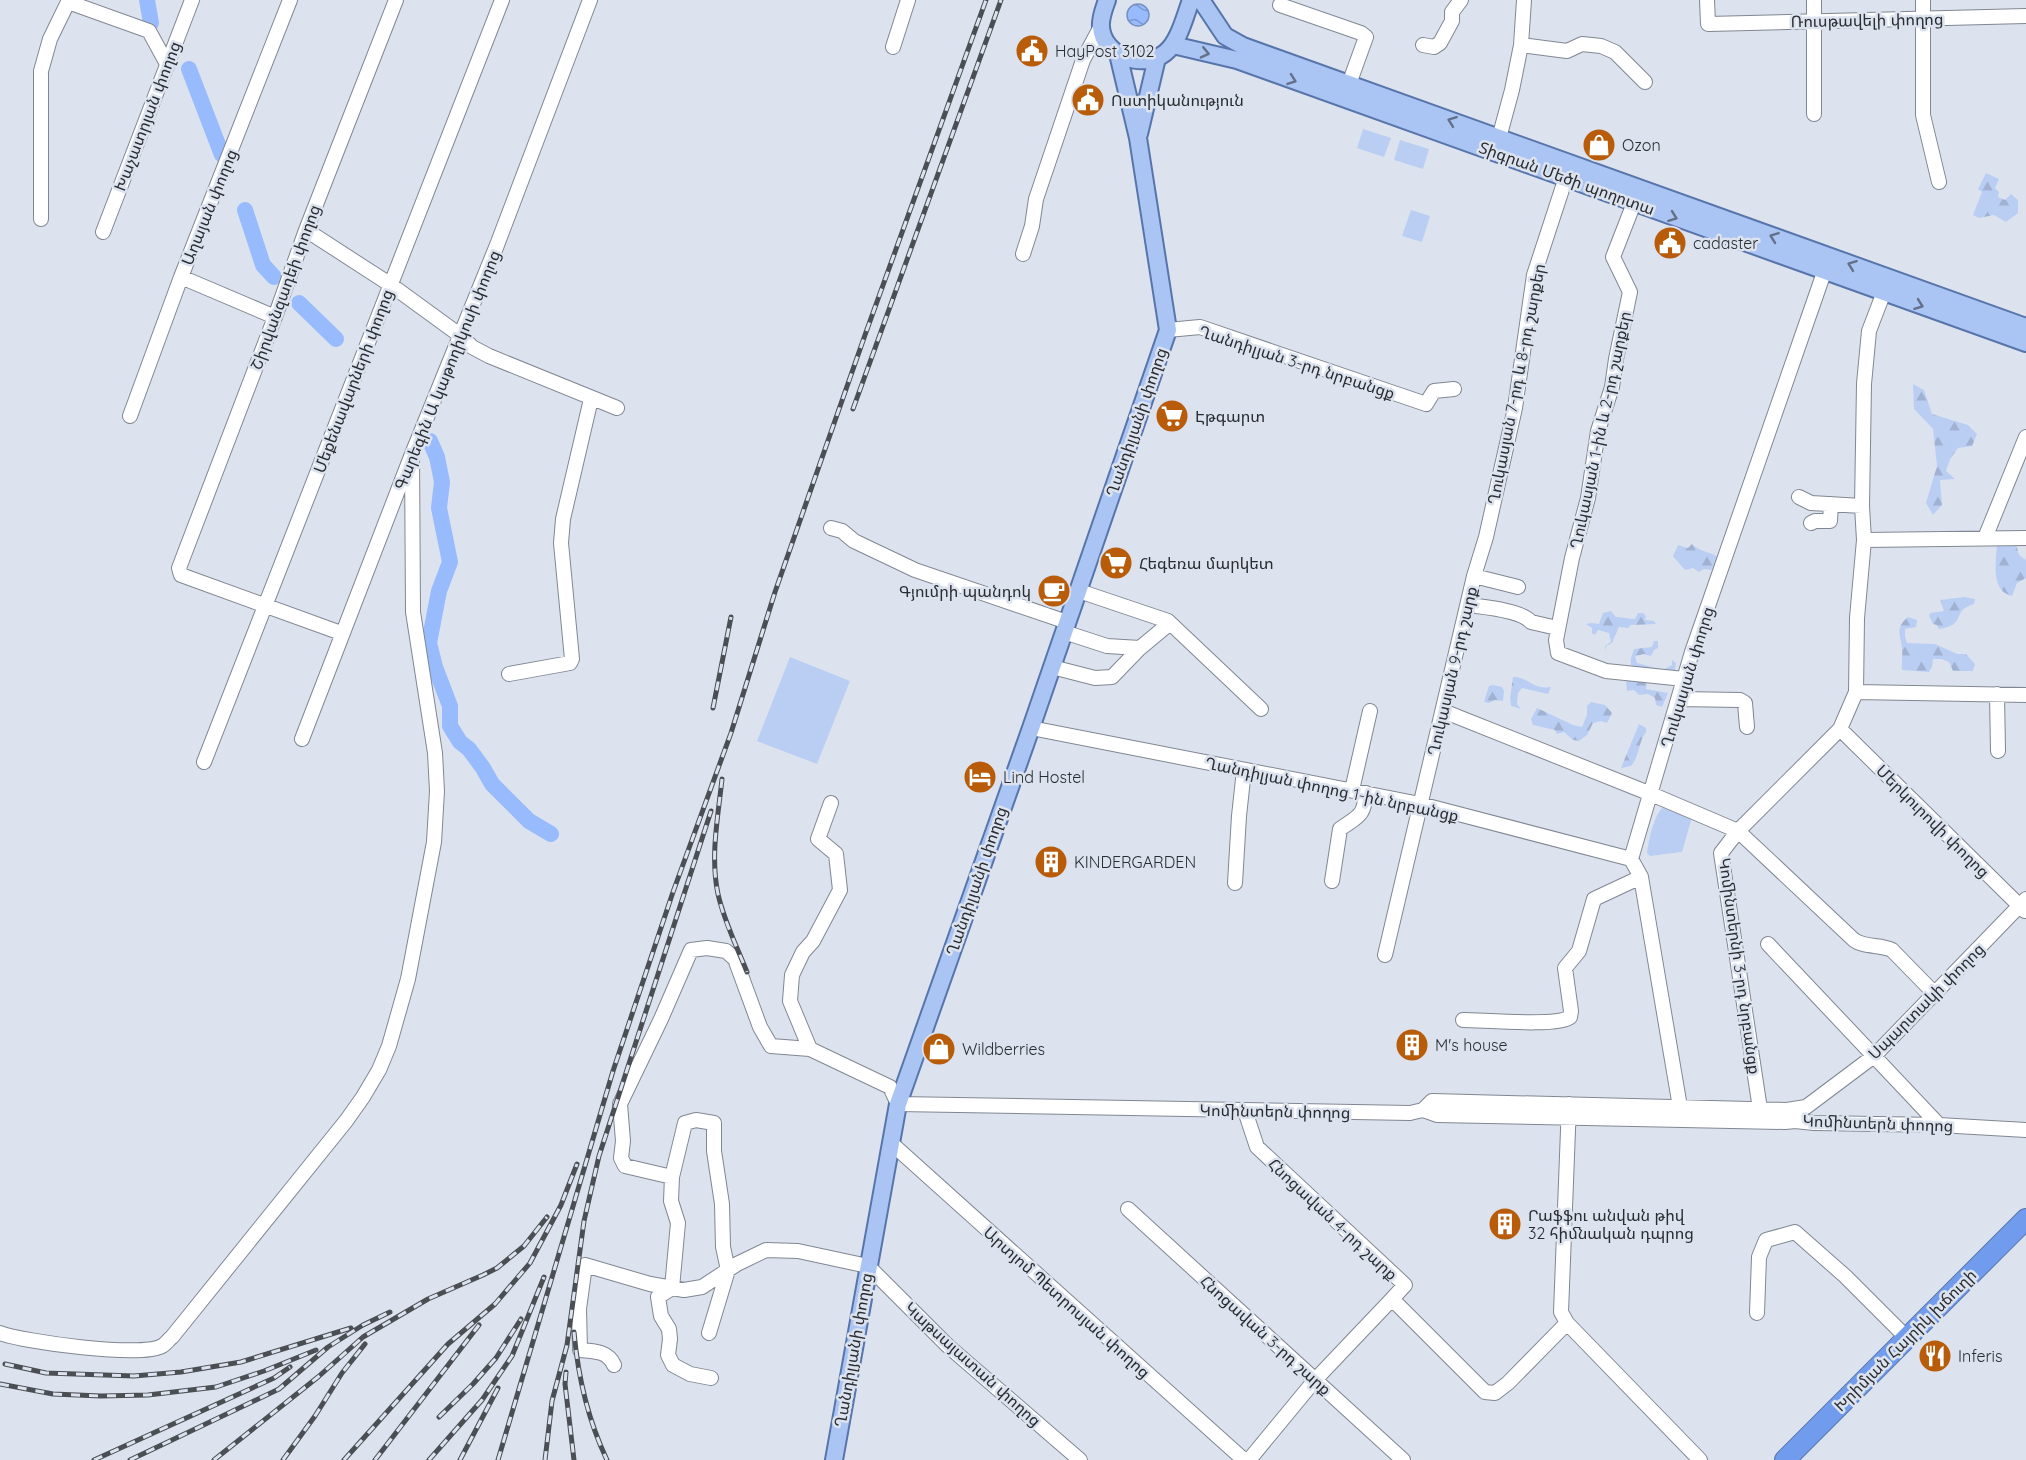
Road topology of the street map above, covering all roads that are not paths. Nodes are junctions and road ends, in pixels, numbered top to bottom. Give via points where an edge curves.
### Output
1 (192, 0) edge
2 (290, 0) edge
3 (396, 0) edge
4 (502, 0) edge
5 (590, 0) edge
6 (908, 0) edge
7 (1107, 0) edge
8 (1191, 0) edge
9 (1201, 0) edge
10 (1461, 0) edge
11 (1524, 0) edge
12 (1707, 0) edge
13 (1815, 0) edge
14 (1923, 0) edge
15 (69, 1) edge
16 (1280, 5) dead end
17 (2026, 16) edge
18 (1923, 19) junction
19 (1815, 21) junction
20 (1100, 28) junction
21 (1173, 45) junction
22 (1423, 45) dead end
23 (1521, 45) junction
24 (893, 48) dead end
25 (1118, 54) junction
26 (1157, 58) junction
27 (167, 64) junction
28 (1645, 82) dead end
29 (1349, 84) junction
30 (1814, 114) dead end
31 (1138, 138) junction
32 (1499, 138) junction
33 (1568, 171) junction
34 (1939, 182) dead end
35 (1634, 203) junction
36 (41, 219) dead end
37 (306, 230) junction
38 (103, 232) dead end
39 (1023, 254) dead end
40 (1827, 264) junction
41 (181, 277) junction
42 (391, 285) junction
43 (1887, 285) junction
44 (275, 317) junction
45 (2026, 327) edge
46 (1168, 330) junction
47 (461, 336) junction
48 (2026, 343) edge
49 (1454, 389) dead end
50 (591, 399) junction
51 (617, 408) dead end
52 (130, 416) dead end
53 (2026, 437) edge
54 (412, 453) junction
55 (1799, 497) dead end
56 (1825, 504) junction
57 (1862, 506) junction
58 (1814, 522) dead end
59 (831, 528) dead end
60 (1486, 537) joint
61 (1986, 538) junction
62 (2026, 538) edge
63 (1864, 540) junction
64 (1474, 576) junction
65 (1518, 587) dead end
66 (1078, 591) junction
67 (266, 605) junction
68 (1468, 605) junction
69 (1170, 623) junction
70 (1066, 627) junction
71 (1557, 628) junction
72 (342, 633) junction
73 (1140, 648) junction
74 (1052, 667) junction
75 (509, 674) dead end
76 (1684, 680) junction
77 (1856, 692) junction
78 (1997, 694) junction
79 (2026, 694) edge
80 (1679, 699) junction
81 (1261, 709) dead end
82 (1370, 711) dead end
83 (1443, 711) junction
84 (1747, 727) dead end
85 (1031, 728) junction
86 (1840, 729) junction
87 (302, 739) dead end
88 (1998, 751) dead end
89 (204, 762) dead end
90 (1244, 770) junction
91 (1352, 790) junction
92 (1366, 793) junction
93 (1651, 794) junction
94 (831, 803) dead end
95 (1420, 804) junction
96 (1738, 831) junction
97 (1631, 859) junction
98 (1641, 877) junction
99 (1332, 881) dead end
100 (1235, 883) dead end
101 (2024, 906) edge
102 (1768, 944) dead end
103 (1385, 956) dead end
104 (1934, 993) junction
105 (1463, 1020) dead end
106 (810, 1049) junction
107 (1874, 1056) junction
108 (898, 1104) junction
109 (1680, 1107) junction
110 (1760, 1109) junction
111 (1568, 1110) junction
112 (1245, 1111) junction
113 (1791, 1115) junction
114 (1939, 1125) junction
115 (2026, 1130) edge
116 (891, 1143) junction
117 (672, 1177) junction
118 (1128, 1209) dead end
119 (2026, 1219) edge
120 (868, 1266) junction
121 (728, 1270) junction
122 (672, 1288) junction
123 (1392, 1299) junction
124 (1757, 1313) dead end
125 (1567, 1323) junction
126 (0, 1333) edge
127 (709, 1333) dead end
128 (1907, 1338) junction
129 (614, 1365) dead end
130 (711, 1378) dead end
131 (1315, 1380) junction
132 (834, 1460) edge
133 (1080, 1460) edge
134 (1246, 1460) edge
135 (1403, 1460) edge
136 (1700, 1460) edge
137 (1785, 1460) edge

1 - 27 street, Խաչատրյան փողոց
2 - 41 street, Աղայան փողոց
3 - 37 street, Շիրվանզադեի փողոց
4 - 42 street, Մեքենավարների փողոց
5 - 47 street, Գարեգին Ա կաթողիկոսի փողոց
6 - 24 street
7 - 20 main road
8 - 21 main road
9 - 29 main road, Տիգրան Մեծի պողոտա via 1230,41
10 - 22 street via 1440,43 1434,47
11 - 23 street
12 - 19 street, Ռուսթավելի փողոց via 1708,24
13 - 19 street
14 - 18 street
15 - 27 street via 149,31
15 - 36 street via 50,39 41,70
16 - 29 street via 1366,36
17 - 18 street, Ռուսթավելի փողոց
18 - 19 street, Ռուսթավելի փողոց
18 - 34 street via 1923,115
19 - 30 street
20 - 25 main road via 1108,45
20 - 39 street via 1083,60 1036,199
21 - 26 main road
21 -> 33 main road, Տիգրան Մեծի պողոտա via 1237,60
23 - 28 street via 1567,51 1582,44 1601,46 1615,52
23 - 32 street
25 - 26 main road via 1140,61
25 - 31 main road, Ղանդիլյանի փողոց
26 - 31 main road, Ղանդիլյանի փողոց
27 - 38 street, Խաչատրյան փողոց
32 -> 29 main road, Տիգրան Մեծի պողոտա
31 - 46 main road, Ղանդիլյանի փողոց
32 - 33 main road, Տիգրան Մեծի պողոտա
33 - 35 main road, Տիգրան Մեծի պողոտա
40 -> 33 main road, Տիգրան Մեծի պողոտա
33 - 60 street, Ղուկասյան 7-րդ և 8-րդ շարքեր via 1534,275 1515,408
35 -> 40 main road, Տիգրան Մեծի պողոտա
35 - 71 street, Ղուկասյան 1-ին և 2-րդ շարքեր via 1613,257 1630,292
37 - 42 street
37 - 44 street, Շիրվանզադեի փողոց
40 - 43 main road, Տիգրան Մեծի պողոտա
40 - 76 street, Ղուկասյան փողոց
41 - 44 street
41 - 52 street, Աղայան փողոց
42 - 47 street
42 - 67 street, Մեքենավարների փողոց
43 - 45 main road, Տիգրան Մեծի պողոտա
43 -> 48 main road, Տիգրան Մեծի պողոտա
43 - 57 street via 1869,331
44 - 67 street, Շիրվանզադեի փողոց via 179,568 181,575
46 - 49 street, Ղանդիլյան 3-րդ նրբանցք via 1200,327 1426,404 1434,391
46 - 66 main road, Ղանդիլյանի փողոց
47 - 50 street via 489,356
47 - 54 street, Գարեգին Ա կաթողիկոսի փողոց
50 - 51 street
50 - 75 street via 561,543 571,661
53 - 61 street
54 - 72 street, Գարեգին Ա կաթողիկոսի փողոց
54 - 126 street via 413,612 435,753 437,791 434,842 408,979 379,1070 346,1121 162,1347 139,1351 106,1349
55 - 56 street
56 - 57 street
56 - 58 street via 1830,521
57 - 63 street
59 - 70 street via 915,570
60 - 64 street, Ղուկասյան 9-րդ շարք
61 - 62 street
61 - 63 street
63 - 77 street
64 - 65 street
64 - 68 street, Ղուկասյան 9-րդ շարք
66 - 69 street
66 - 70 main road, Ղանդիլյանի փողոց
67 - 72 street
67 - 89 street, Մեքենավարների փողոց
68 - 71 street via 1516,614
68 - 83 street, Ղուկասյան 9-րդ շարք
69 - 73 street
69 - 81 street
70 - 73 street via 1107,646
70 - 74 main road, Ղանդիլյանի փողոց
71 - 76 street, Ղուկասյան 1-ին և 2-րդ շարքեր via 1558,653 1606,671
72 - 87 street, Գարեգին Ա կաթողիկոսի փողոց
73 - 74 street via 1112,677 1095,678
74 - 85 main road, Ղանդիլյանի փողոց
76 - 80 street, Ղուկասյան փողոց
77 - 78 street via 1927,699
77 - 86 street, Կոմինտերնի 3-րդ նրբանցք
78 - 79 street
78 - 88 street
80 - 84 street via 1740,700 1745,703
80 - 93 street, Ղուկասյան փողոց
82 - 91 street
83 - 93 street
83 - 95 street, Ղուկասյան 9-րդ շարք
85 - 90 street, Ղանդիլյան փողոց 1-ին նրբանցք
85 - 108 main road, Ղանդիլյանի փողոց
86 - 96 street, Կոմինտերնի 3-րդ նրբանցք
86 - 101 street, Մերկուրովի փողոց
90 - 91 street, Ղանդիլյան փողոց 1-ին նրբանցք
90 - 100 street
91 - 92 street, Ղանդիլյան փողոց 1-ին նրբանցք
92 - 95 street, Ղանդիլյան փողոց 1-ին նրբանցք
92 - 99 street via 1361,816 1340,829
93 - 96 street
93 - 97 street, Ղուկասյան փողոց
94 - 106 street via 818,839 836,854 840,890 792,975 790,1001
95 - 97 street, Ղանդիլյան փողոց 1-ին նրբանցք
95 - 103 street, Ղուկասյան 9-րդ շարք
96 - 104 street via 1854,940 1892,950
96 - 110 street, Կոմինտերնի 3-րդ նրբանցք via 1721,853
97 - 98 street
98 - 105 street via 1594,899 1579,951 1565,968 1570,1017 1542,1022
98 - 109 street
101 - 104 street, Սպարտակի փողոց
102 - 107 street
104 - 107 street, Սպարտակի փողոց
106 - 108 street via 890,1087
106 - 117 street via 771,1046 735,959 726,951 691,950 620,1104 621,1158 625,1166
107 - 113 street, Սպարտակի փողոց
107 - 114 street
108 - 112 street, Կոմինտերն փողոց
108 - 116 main road, Ղանդիլյանի փողոց
109 - 110 street, Կոմինտերն փողոց
109 - 111 street, Կոմինտերն փողոց
110 - 113 street, Կոմինտերն փողոց
111 - 112 street, Կոմինտերն փողոց via 1437,1115 1423,1110
111 - 113 street via 1785,1122
111 - 125 street via 1561,1312
112 - 123 street, Հնոցավան 4-րդ շարք via 1257,1147 1405,1286
113 - 114 street, Կոմինտերն փողոց
114 - 115 street, Կոմինտերն փողոց
116 - 120 main road, Ղանդիլյանի փողոց
116 - 134 street, Արտյոմ Պետրոսյան փողոց
117 - 121 street via 685,1124 696,1120 714,1123
117 - 122 street via 671,1201 678,1222
118 - 131 street, Հնոցավան 3-րդ շարք
119 - 128 highway, Խրիմյան Հայրիկ խճուղի
120 - 121 street via 798,1251 766,1250
120 - 132 main road, Ղանդիլյանի փողոց
120 - 133 street, Կաթսայատան փողոց via 948,1346
121 - 122 street via 702,1287
121 - 127 street
122 - 129 street via 585,1265 579,1309 580,1350 603,1353
122 - 130 street via 658,1297 669,1329 668,1354 673,1365 690,1374
123 - 125 street, Հնոցավան 4-րդ շարք via 1485,1392 1495,1394
123 - 131 street
124 - 128 street via 1759,1257 1766,1240 1795,1232
125 - 136 street
128 - 137 highway, Խրիմյան Հայրիկ խճուղի
131 - 134 street
131 - 135 street, Հնոցավան 3-րդ շարք

